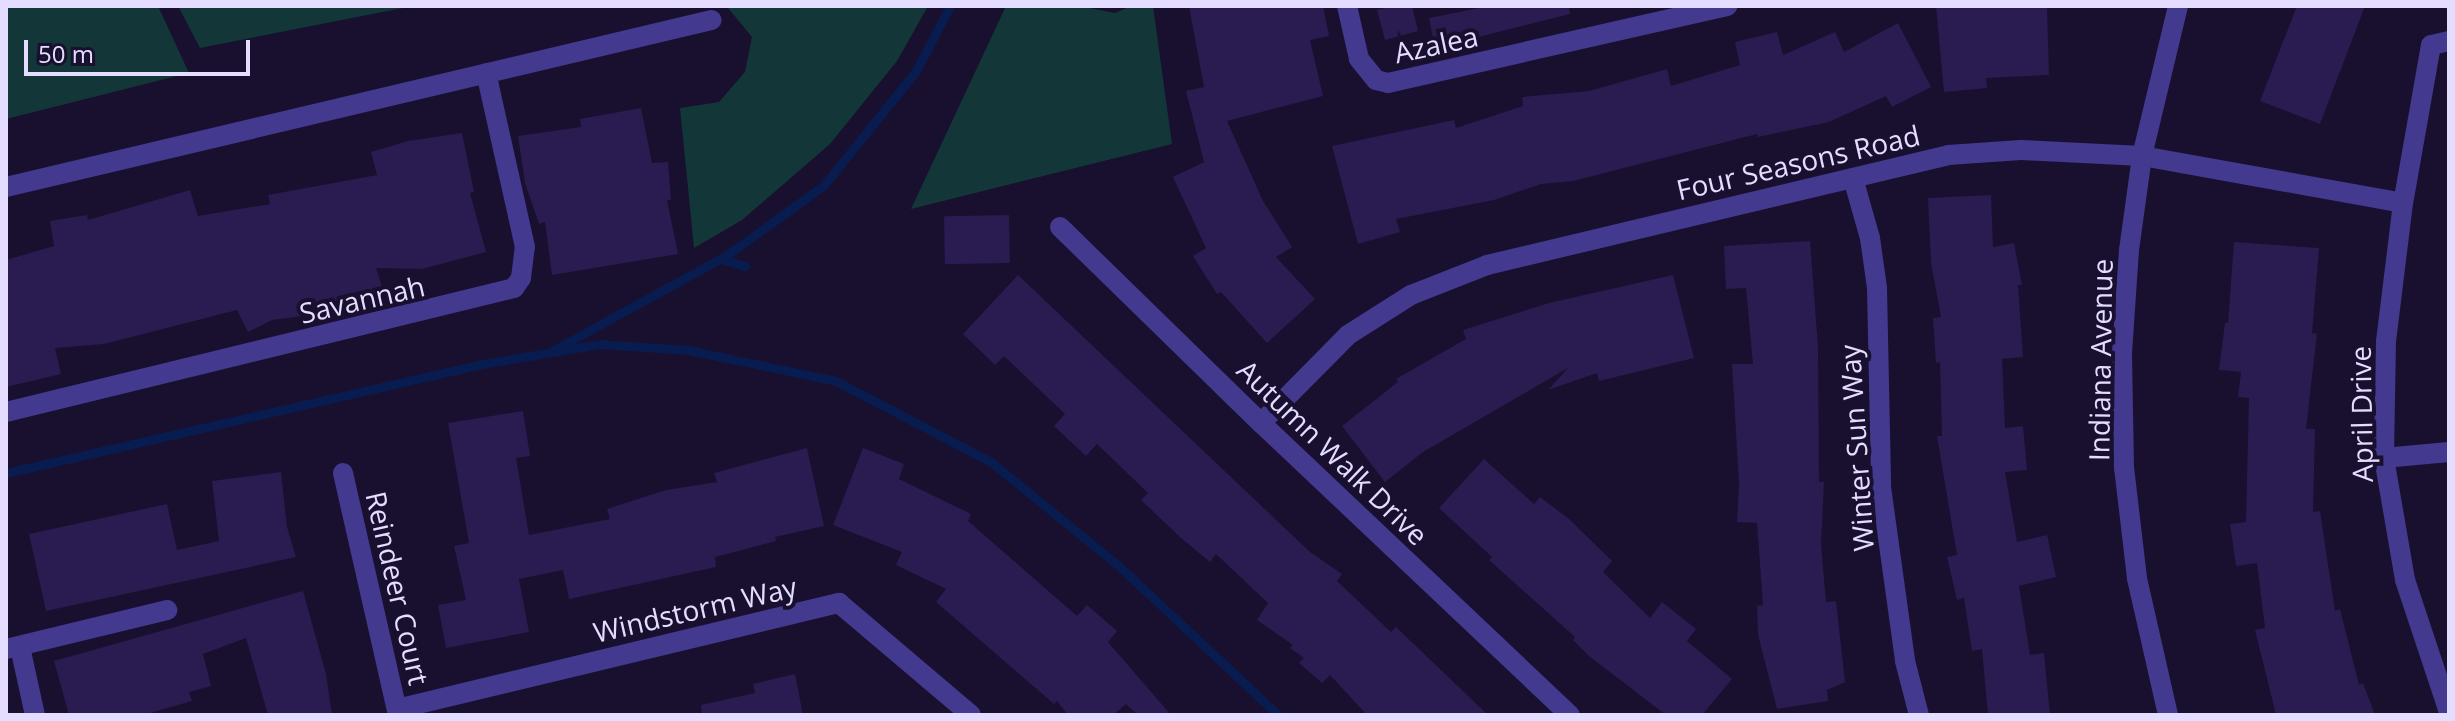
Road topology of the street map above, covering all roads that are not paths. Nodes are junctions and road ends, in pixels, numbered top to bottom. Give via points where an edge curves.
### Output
1 (1347, 6) edge
2 (1727, 6) edge
3 (2178, 6) edge
4 (712, 20) dead end
5 (2449, 41) edge
6 (486, 73) junction
7 (2142, 156) junction
8 (1853, 178) junction
9 (6, 187) edge
10 (2403, 203) junction
11 (1060, 227) dead end
12 (6, 412) edge
13 (1261, 423) junction
14 (2449, 452) edge
15 (2384, 458) junction
16 (343, 473) dead end
17 (167, 610) dead end
18 (13, 648) edge
19 (397, 712) edge
20 (2449, 712) edge
21 (35, 715) edge
22 (971, 715) edge
23 (1570, 715) edge
24 (1919, 715) edge
25 (2168, 715) edge

1 - 2 street, Azalea via 1359,59 1376,80 1388,83
3 - 7 street, Indiana Avenue
4 - 6 street
5 - 10 street, April Drive via 2431,45
6 - 9 street
6 - 12 street, Savannah via 525,247 521,278 514,288
7 - 8 street, Four Seasons Road via 2021,150 1948,155
7 - 10 street, Four Seasons Road
7 - 25 street, Indiana Avenue via 2122,353 2124,468 2137,578
8 - 13 street, Four Seasons Road via 1487,265 1411,295 1348,335
8 - 24 street, Winter Sun Way via 1877,288 1881,487 1905,661
10 - 15 street, April Drive via 2386,341
11 - 13 street, Autumn Walk Drive
13 - 23 street, Autumn Walk Drive
14 - 15 street
15 - 20 street, April Drive via 2405,580
16 - 19 street, Reindeer Court
17 - 18 street
18 - 21 street
19 - 22 street, Windstorm Way via 839,603

